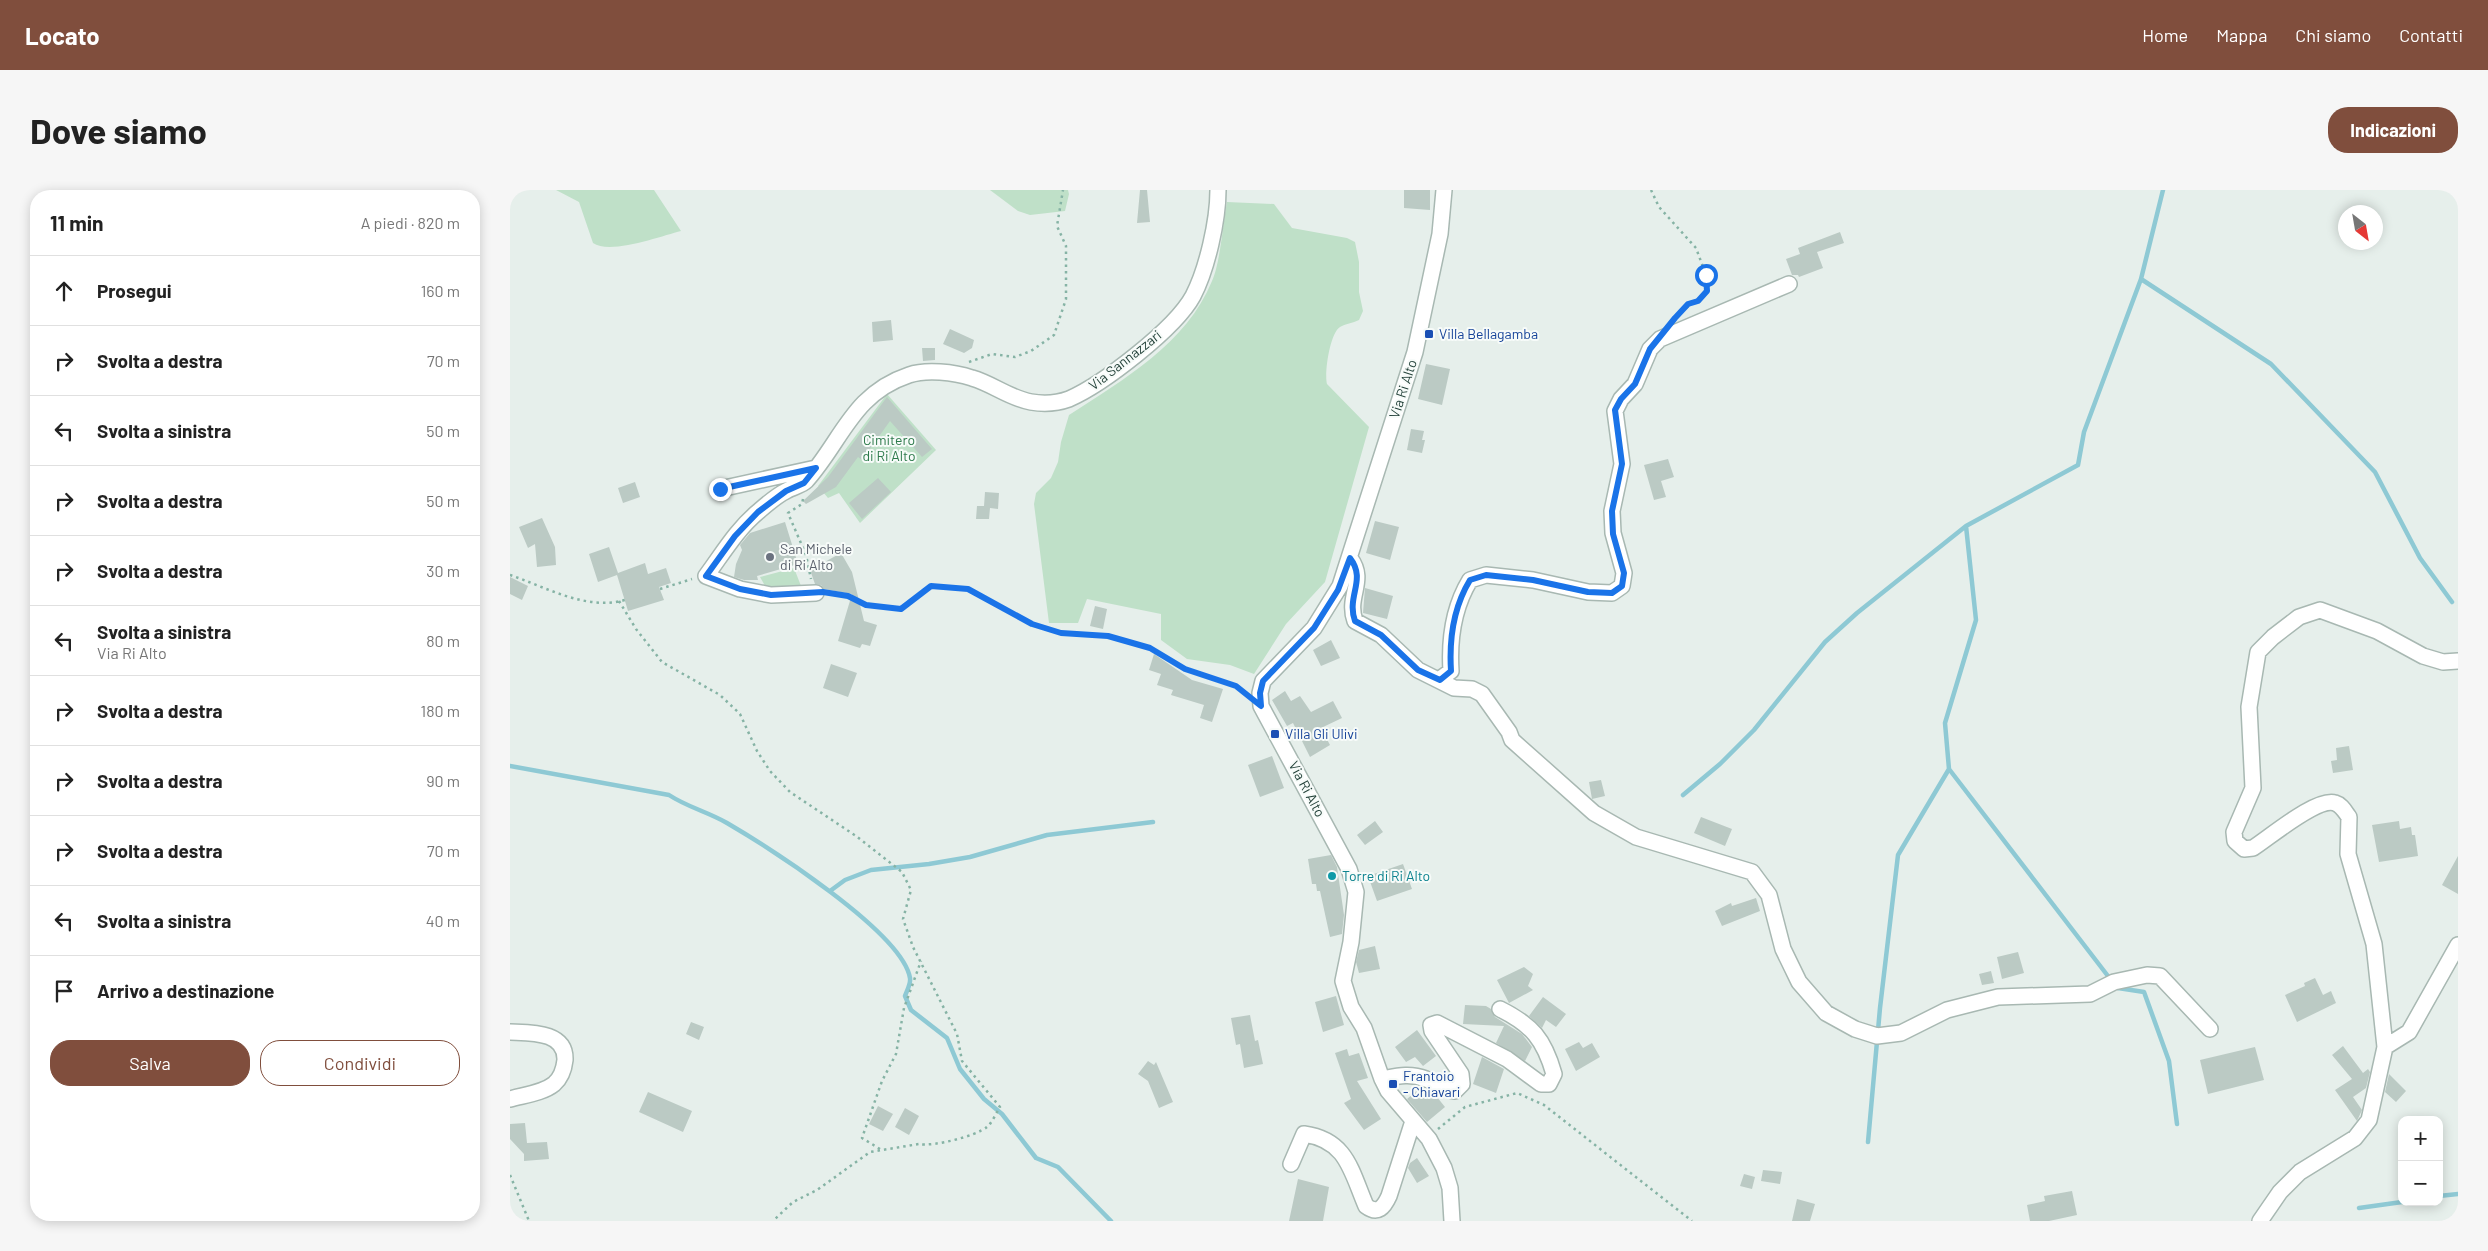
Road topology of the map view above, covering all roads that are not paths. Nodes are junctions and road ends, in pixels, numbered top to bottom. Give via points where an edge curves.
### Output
1 (1218, 190) edge
2 (1444, 190) edge
3 (1790, 284) dead end
4 (816, 468) junction
5 (720, 489) dead end
6 (1350, 558) junction
7 (816, 593) road end
8 (2458, 661) edge
9 (1440, 680) junction
10 (2458, 945) edge
11 (1500, 1009) dead end
12 (2210, 1029) dead end
13 (510, 1032) edge
14 (2385, 1047) junction
15 (1382, 1079) junction
16 (510, 1099) edge
17 (1413, 1121) junction
18 (1292, 1164) dead end
19 (1452, 1221) edge
20 (2260, 1221) edge

1 - 4 street, Via Sannazzari via 1214,226 1192,296 1180,315 1096,384 1067,400 1031,402 1002,393 972,378 940,372 911,374 884,385 860,406
2 - 6 street, Via Ri Alto via 1440,234 1418,343
3 - 9 street via 1660,339 1650,349 1635,384 1615,410 1622,464 1612,511 1613,534 1624,573 1622,586 1612,593 1486,575 1470,580 1462,593 1449,640 1451,671
4 - 5 street
4 - 7 street, Via Sannazzari via 804,483 786,491 758,512 735,536 706,576 740,589 771,595
6 - 9 street via 1357,566 1358,575 1351,610 1355,621 1381,635 1418,670
6 - 15 street, Via Ri Alto via 1338,590 1314,628 1263,681 1260,693 1261,706 1348,868 1356,892 1343,981
8 - 14 street via 2443,662 2423,656 2377,631 2320,610 2299,616 2258,652 2249,707 2253,788 2234,832 2234,840 2244,849 2253,848 2324,803 2334,802 2349,817 2348,854 2374,944
9 - 12 street via 1454,688 1472,688 1482,694 1512,740 1594,813 1636,837 1752,872 1769,895 1784,950 1799,982 1826,1013 1855,1029 1877,1036 1901,1033 1947,1010 1998,997 2090,994 2114,982 2147,975 2160,976
10 - 14 street via 2408,1032
11 - 15 street via 1532,1029 1542,1042 1554,1074 1549,1084 1541,1084 1507,1059 1437,1023 1431,1025 1432,1031 1462,1074 1462,1084 1455,1091 1406,1074
13 - 16 street via 548,1036 565,1053 564,1068 554,1084
14 - 20 street via 2369,1120 2355,1138 2300,1172 2280,1192
15 - 17 street, Via Ri Alto
17 - 18 street via 1389,1196 1380,1210 1374,1211 1366,1206 1352,1167 1340,1150 1328,1141 1304,1134
17 - 19 street, Via Ri Alto via 1429,1139 1444,1168 1450,1188

